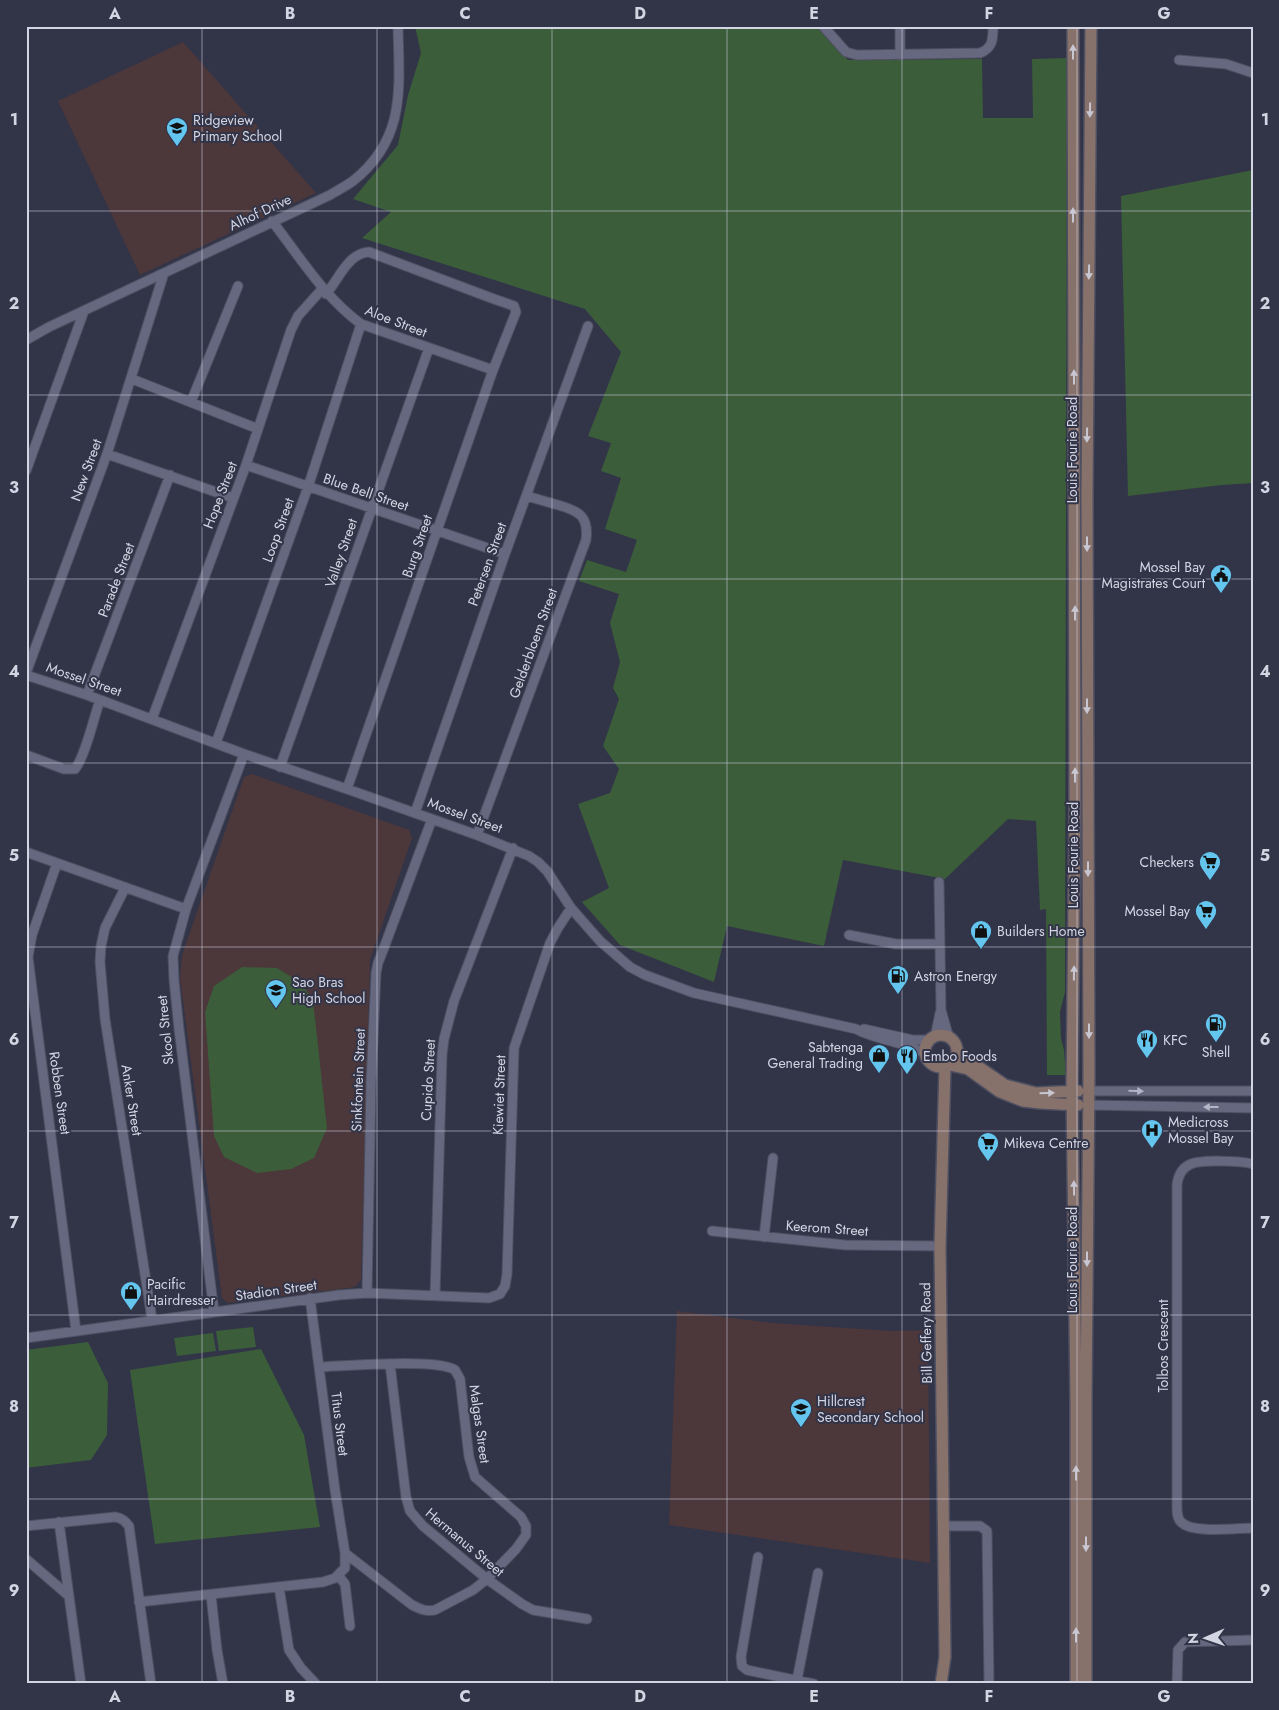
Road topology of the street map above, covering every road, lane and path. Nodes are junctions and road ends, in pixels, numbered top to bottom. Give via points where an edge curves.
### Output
1 (398, 26) edge
2 (822, 26) edge
3 (900, 26) edge
4 (993, 26) edge
5 (1072, 26) edge
6 (1091, 26) edge
7 (900, 55) junction
8 (1179, 60) dead end
9 (1253, 73) edge
10 (272, 221) junction
11 (164, 273) junction
12 (238, 286) dead end
13 (325, 291) junction
14 (84, 311) junction
15 (515, 315) joint
16 (361, 324) junction
17 (588, 326) dead end
18 (26, 340) edge
19 (428, 348) junction
20 (493, 370) junction
21 (132, 379) junction
22 (191, 402) junction
23 (258, 429) junction
24 (107, 454) junction
25 (246, 465) junction
26 (26, 471) edge
27 (170, 475) junction
28 (308, 487) junction
29 (527, 496) junction
30 (233, 498) junction
31 (372, 507) junction
32 (437, 531) junction
33 (505, 554) junction
34 (26, 674) edge
35 (87, 696) junction
36 (100, 700) junction
37 (152, 719) junction
38 (216, 743) junction
39 (244, 754) junction
40 (26, 755) edge
41 (280, 766) junction
42 (347, 788) junction
43 (415, 813) junction
44 (432, 819) junction
45 (477, 835) junction
46 (513, 848) junction
47 (26, 852) edge
48 (57, 863) junction
49 (939, 882) dead end
50 (125, 888) junction
51 (571, 908) junction
52 (186, 909) junction
53 (848, 935) dead end
54 (940, 944) junction
55 (941, 1010) junction
56 (856, 1029) junction
57 (949, 1038) junction
58 (932, 1039) junction
59 (957, 1052) junction
60 (926, 1054) junction
61 (944, 1066) junction
62 (1088, 1091) junction
63 (1253, 1091) edge
64 (1072, 1092) junction
65 (1072, 1105) junction
66 (1088, 1105) junction
67 (1253, 1108) edge
68 (773, 1158) dead end
69 (1253, 1164) edge
70 (712, 1231) dead end
71 (764, 1236) junction
72 (940, 1246) junction
73 (367, 1293) junction
74 (500, 1294) joint
75 (435, 1295) junction
76 (310, 1298) junction
77 (214, 1312) junction
78 (152, 1320) junction
79 (76, 1331) junction
80 (26, 1338) edge
81 (390, 1364) junction
82 (319, 1368) junction
83 (59, 1522) junction
84 (26, 1526) edge
85 (943, 1526) junction
86 (1253, 1528) edge
87 (345, 1553) junction
88 (758, 1557) dead end
89 (26, 1559) edge
90 (818, 1573) dead end
91 (338, 1575) junction
92 (487, 1579) junction
93 (279, 1588) junction
94 (211, 1595) junction
95 (69, 1596) junction
96 (139, 1602) junction
97 (587, 1619) dead end
98 (350, 1626) dead end
99 (1253, 1640) edge
100 (797, 1680) junction
101 (81, 1684) edge
102 (152, 1684) edge
103 (223, 1684) edge
104 (316, 1684) edge
105 (814, 1684) edge
106 (941, 1684) edge
107 (989, 1684) edge
108 (1076, 1684) edge
109 (1086, 1684) edge
110 (1177, 1684) edge

1 - 10 street, Alhof Drive via 398,104 388,138 374,160 353,181
2 - 7 street via 851,54
3 - 7 street
4 - 7 street via 992,44 980,53
64 -> 5 main road, Louis Fourie Road via 1075,812
6 -> 62 main road, Louis Fourie Road via 1086,495
8 - 9 street via 1226,64
10 - 11 street, Alhof Drive
10 - 13 street, Aloe Street
11 - 14 street, Alhof Drive
11 - 21 street, New Street
12 - 22 street
13 - 15 street, Hope Street via 354,256 369,252 514,306
13 - 16 street, Aloe Street via 345,313
13 - 23 street, Hope Street via 298,316
14 - 18 street, Alhof Drive
14 - 26 street
15 - 20 street, Burg Street
16 - 19 street, Aloe Street
16 - 28 street, Loop Street
17 - 29 street, Petersen Street
19 - 20 street, Aloe Street
19 - 31 street, Valley Street
20 - 32 street, Burg Street
21 - 22 street
21 - 24 street, New Street
22 - 23 street
23 - 25 street, Hope Street
24 - 27 street
24 - 34 street, New Street
25 - 28 street, Blue Bell Street
25 - 30 street, Hope Street
27 - 30 street
27 - 35 street, Parade Street
28 - 31 street, Blue Bell Street
28 - 38 street, Loop Street
29 - 33 street, Petersen Street
29 - 45 street, Gelderbloem Street via 575,510 585,522 586,540
30 - 37 street, Hope Street
31 - 32 street, Blue Bell Street
31 - 41 street, Valley Street
32 - 33 street, Blue Bell Street
32 - 42 street, Burg Street
33 - 43 street, Petersen Street
34 - 35 street, Mossel Street
35 - 36 street, Mossel Street
36 - 37 street, Mossel Street
36 - 40 street via 75,769 64,769
37 - 38 street, Mossel Street
38 - 39 street, Mossel Street
39 - 41 street, Mossel Street
39 - 52 street, Skool Street
41 - 42 street, Mossel Street
42 - 43 street, Mossel Street
43 - 44 street, Mossel Street
44 - 45 street, Mossel Street
44 - 73 street, Sinkfontein Street via 376,973
45 - 46 street, Mossel Street
46 - 51 street, Mossel Street via 538,862
46 - 75 street, Cupido Street via 454,1001 444,1039
47 - 48 street
48 - 50 street
48 - 79 street, Robben Street via 32,934 28,957
49 - 54 street
50 - 52 street
50 - 78 street, Anker Street via 105,928 100,962 105,1019
51 - 56 street, Mossel Street via 600,941 630,967 645,975 694,993
51 - 74 street, Kiewiet Street via 550,944 514,1048 507,1274
52 - 77 street, Skool Street via 174,951 174,980
53 - 54 street via 896,944
54 - 55 street
55 - 57 street
55 - 58 street
56 - 58 street via 913,1040
56 - 60 street
57 - 58 main road via 940,1036
57 - 59 main road
58 - 60 main road
59 - 61 main road via 956,1058
59 -> 64 main road via 1005,1085 1036,1093
60 - 61 main road via 930,1062
61 - 65 main road via 968,1069 1000,1092 1022,1101
61 - 72 main road, Bill Geffery Road
62 -> 63 street
62 - 64 main road
62 - 66 main road, Louis Fourie Road
64 - 65 main road, Louis Fourie Road
65 - 66 main road
108 -> 65 main road, Louis Fourie Road
67 -> 66 street
66 -> 109 main road, Louis Fourie Road
68 - 71 street
69 - 86 street, Tolbos Crescent via 1238,1161 1194,1163 1184,1169 1177,1180 1176,1439 1177,1507 1181,1523 1195,1529
70 - 71 street, Keerom Street
71 - 72 street, Keerom Street via 845,1245
72 - 85 main road, Bill Geffery Road
73 - 75 street, Stadion Street
73 - 76 street, Stadion Street
74 - 75 street, Stadion Street via 489,1298
76 - 77 street, Stadion Street
76 - 82 street, Titus Street
77 - 78 street, Stadion Street
78 - 79 street, Stadion Street
79 - 80 street, Stadion Street
81 - 82 street
81 - 92 street, Hermanus Street via 407,1504 416,1519
81 - 92 street, Malgas Street via 442,1365 455,1370 460,1379 469,1457 475,1477 521,1517 526,1526 523,1541
82 - 87 street, Titus Street
83 - 84 street
83 - 95 street
83 - 96 street via 123,1519 129,1526
85 - 106 main road, Bill Geffery Road via 945,1657
85 - 107 street via 980,1526 988,1531
87 - 91 street, Titus Street via 345,1568
87 - 92 street via 412,1605 429,1611 473,1590
88 - 100 street via 742,1664 747,1670
89 - 95 street
90 - 100 street
91 - 93 street via 323,1582
91 - 98 street via 345,1584
92 - 97 street, Hermanus Street via 533,1610
93 - 94 street
93 - 104 street via 289,1650
94 - 96 street
94 - 103 street
95 - 101 street
96 - 102 street
99 - 110 street via 1185,1642 1178,1650
100 - 105 street

